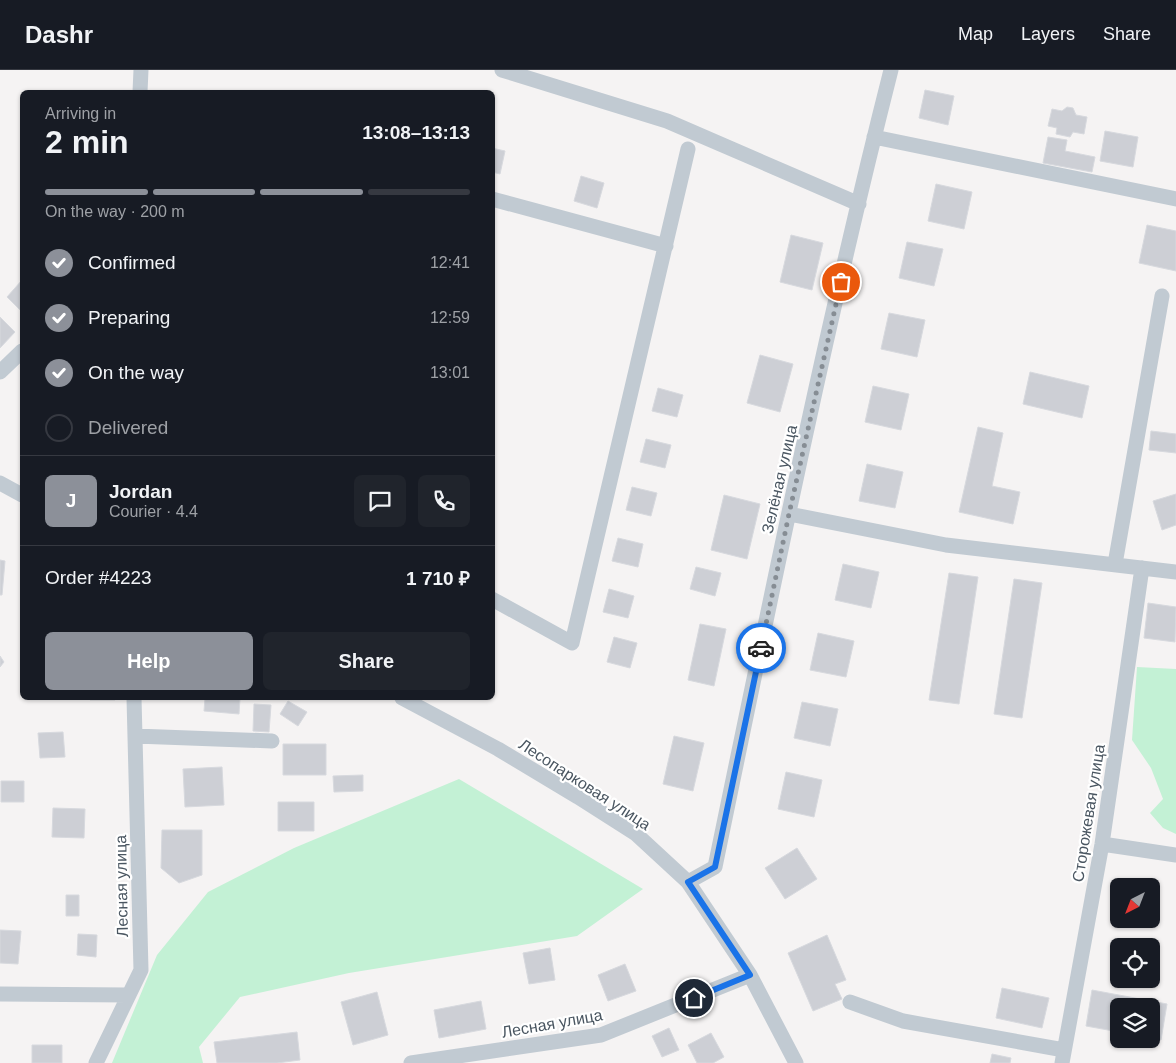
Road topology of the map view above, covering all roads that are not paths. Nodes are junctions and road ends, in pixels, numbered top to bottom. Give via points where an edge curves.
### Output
1 (141, 70) edge
2 (502, 70) edge
3 (892, 70) edge
4 (140, 90) edge
5 (874, 137) junction
6 (688, 149) dead end
7 (495, 200) edge
8 (1176, 200) edge
9 (859, 204) junction
10 (666, 246) junction
11 (1162, 296) dead end
12 (20, 353) edge
13 (0, 372) edge
14 (0, 483) edge
15 (20, 494) edge
16 (789, 514) junction
17 (1115, 564) junction
18 (1142, 568) junction
19 (1176, 572) edge
20 (495, 601) edge
21 (134, 700) edge
22 (406, 700) edge
23 (135, 736) junction
24 (272, 741) dead end
25 (1102, 844) junction
26 (1176, 855) edge
27 (688, 882) junction
28 (750, 975) junction
29 (0, 994) edge
30 (128, 995) junction
31 (850, 1002) dead end
32 (1063, 1056) edge
33 (96, 1063) edge
34 (411, 1063) edge
35 (796, 1063) edge

1 - 4 street
2 - 9 street via 668,121
3 - 5 street, Зелёная улица
5 - 8 street
5 - 9 street, Зелёная улица
6 - 10 street
7 - 10 street
9 - 16 street, Зелёная улица
10 - 20 street via 572,644
11 - 17 street
12 - 13 street
14 - 15 street
16 - 17 street via 946,545
16 - 27 street, Зелёная улица via 715,867
17 - 18 street
18 - 19 street
18 - 25 street, Сторожевая улица
21 - 23 street, Лесная улица
22 - 27 street, Лесопарковая улица via 498,749 620,823
23 - 24 street
23 - 30 street, Лесная улица via 141,970
25 - 26 street
25 - 32 street, Сторожевая улица
27 - 28 street, Лесопарковая улица
28 - 34 street, Лесная улица via 601,1035
28 - 35 street, Лесопарковая улица
29 - 30 street
30 - 33 street, Лесная улица
31 - 32 street via 903,1021

